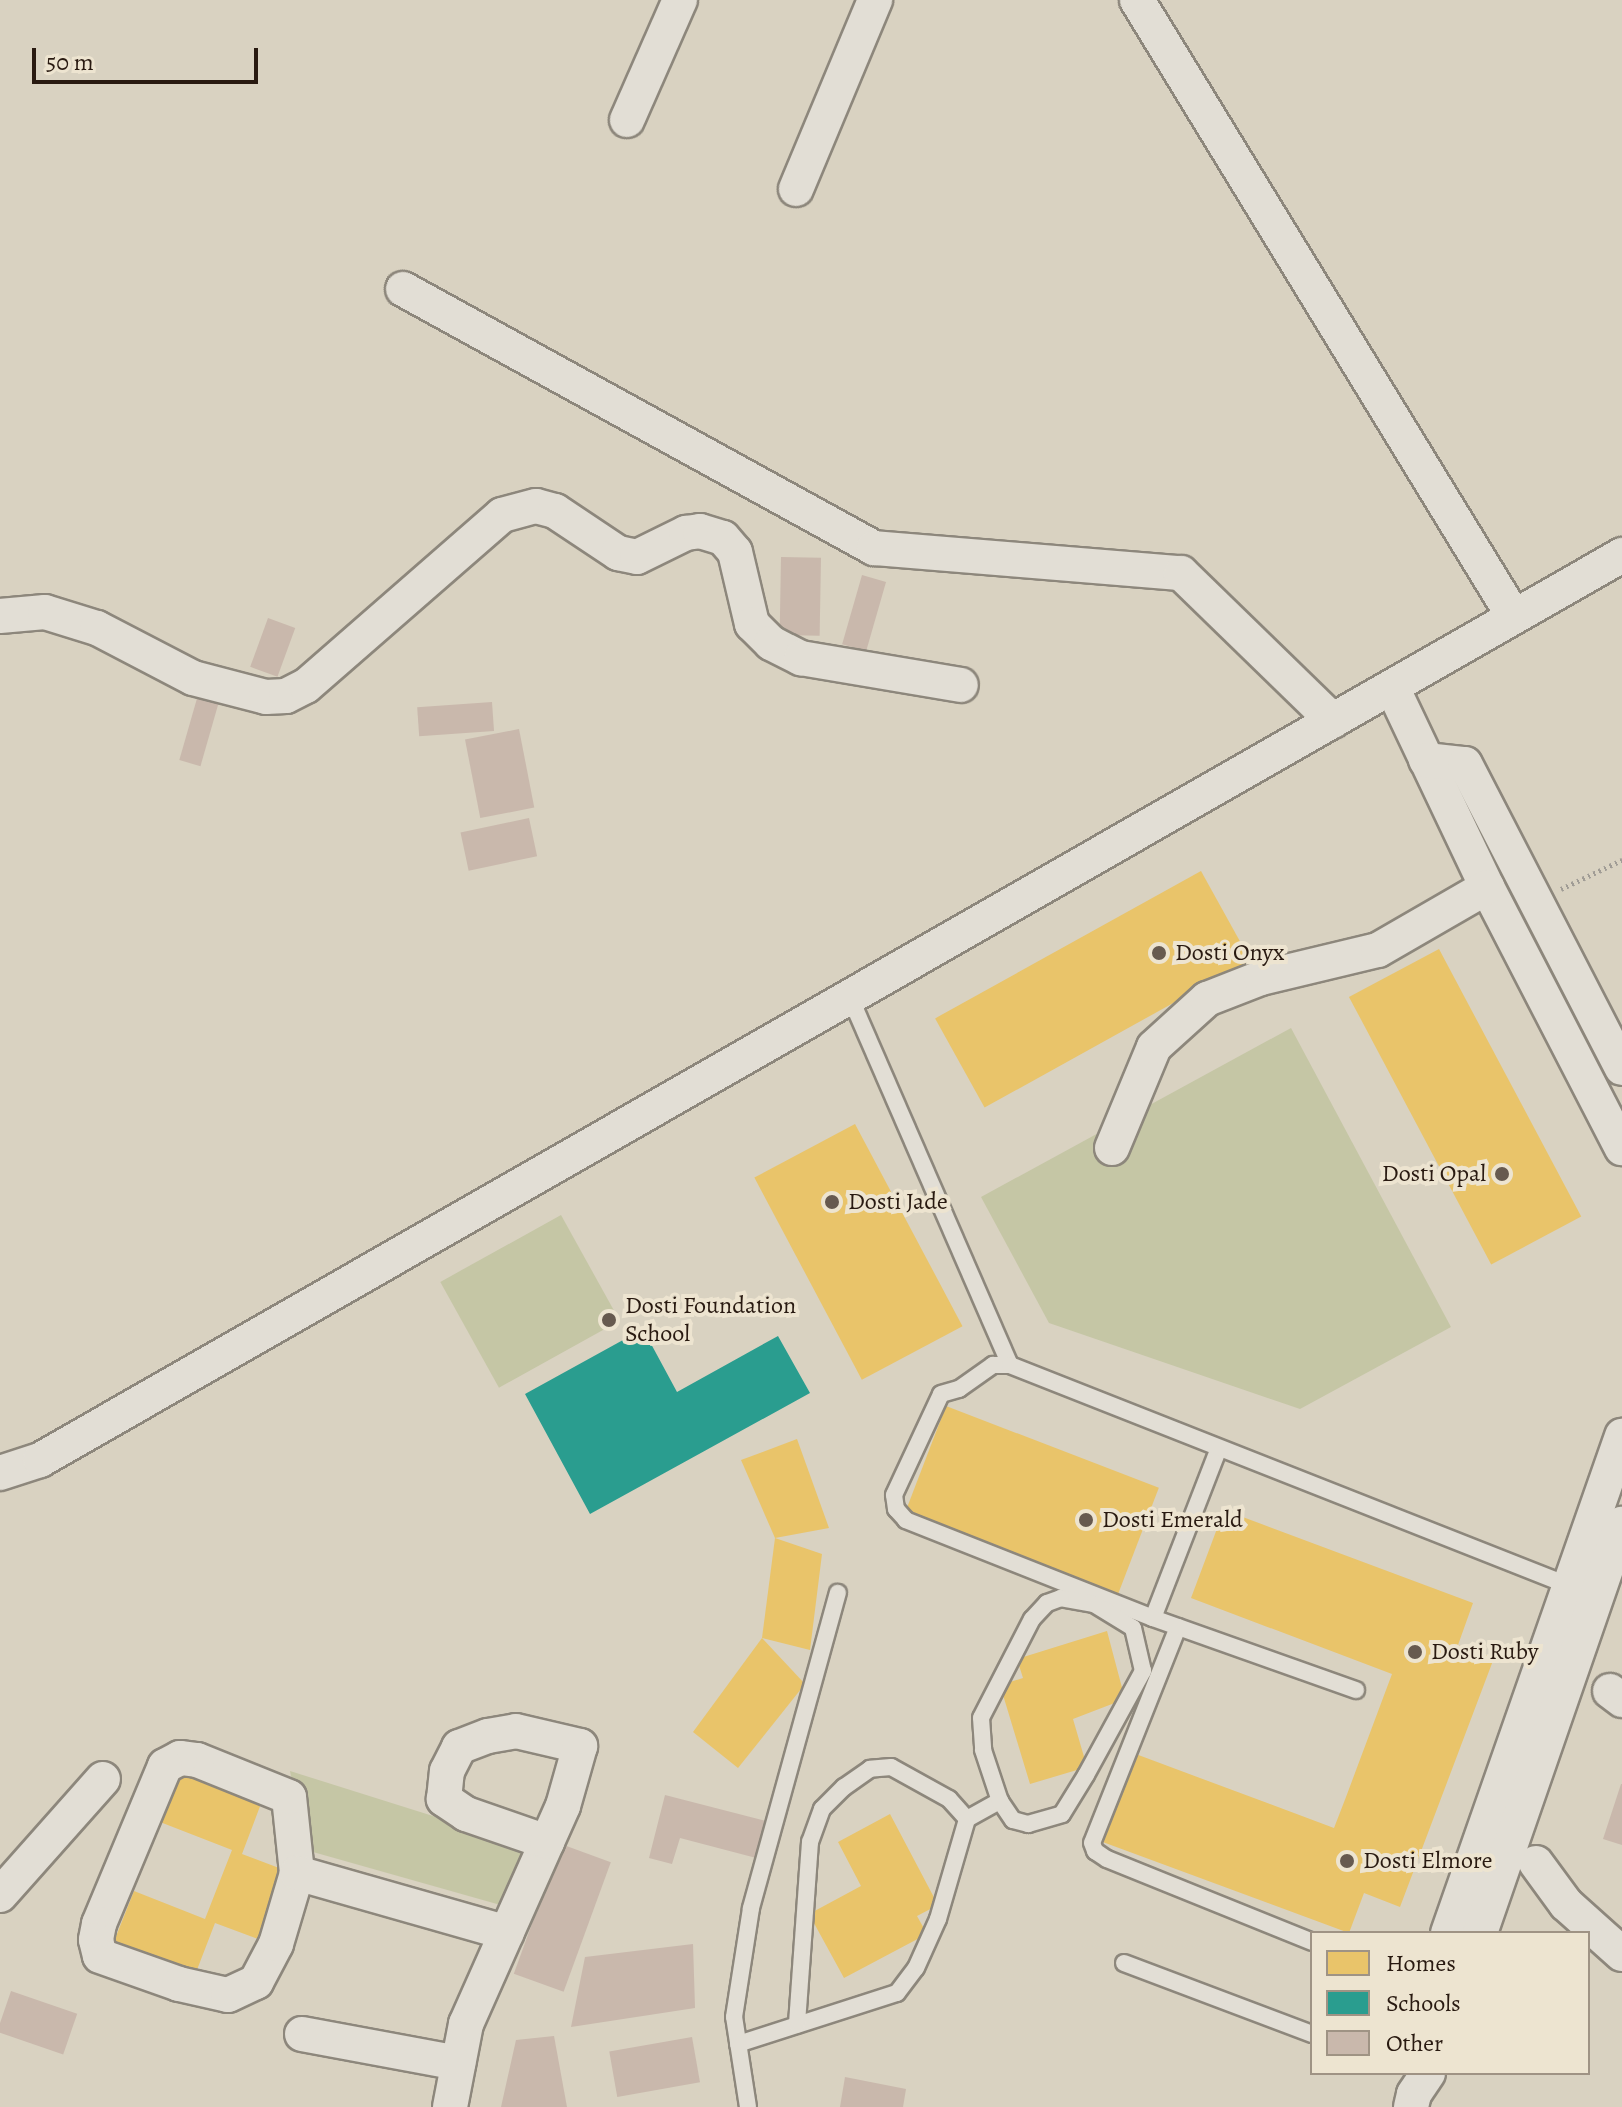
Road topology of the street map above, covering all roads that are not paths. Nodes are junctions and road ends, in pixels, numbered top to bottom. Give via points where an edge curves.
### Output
1 (680, 0) edge
2 (875, 0) edge
3 (1137, 0) edge
4 (627, 120) dead end
5 (796, 189) dead end
6 (403, 289) dead end
7 (1622, 555) edge
8 (0, 616) edge
9 (1514, 617) junction
10 (961, 685) dead end
11 (1392, 687) junction
12 (1333, 721) junction
13 (1426, 760) junction
14 (1487, 887) junction
15 (850, 997) junction
16 (1622, 1068) edge
17 (1112, 1148) dead end
18 (1622, 1148) edge
19 (1010, 1365) junction
20 (1622, 1436) edge
21 (1219, 1448) junction
22 (0, 1473) edge
23 (1622, 1524) edge
24 (1570, 1586) junction
25 (838, 1593) dead end
26 (1153, 1618) junction
27 (1178, 1627) junction
28 (1356, 1690) dead end
29 (103, 1779) dead end
30 (1000, 1801) junction
31 (967, 1819) junction
32 (547, 1842) dead end
33 (1536, 1863) dead end
34 (297, 1873) junction
35 (0, 1895) edge
36 (1449, 1931) edge
37 (1481, 1931) edge
38 (507, 1933) junction
39 (1310, 1941) edge
40 (1622, 1954) edge
41 (1124, 1963) dead end
42 (797, 2025) junction
43 (1310, 2033) edge
44 (302, 2034) dead end
45 (738, 2044) junction
46 (458, 2063) junction
47 (450, 2107) edge
48 (748, 2107) edge

1 - 4 street
2 - 5 street
3 - 9 street
6 - 12 street via 874,548 1181,573
7 - 9 street
8 - 10 street via 45,612 97,628 193,678 266,697 286,696 306,686 502,515 536,506 555,511 618,553 637,557 686,533 723,538 735,552 752,624 771,643 801,658
9 - 11 street
11 - 12 street
11 - 13 street
12 - 15 street
13 - 14 street
13 - 16 street via 1465,764
14 - 17 street via 1378,950 1261,978 1207,999 1154,1047
14 - 18 street
15 - 19 lane
15 - 22 street via 40,1460
19 - 21 lane
19 - 26 lane via 993,1365 959,1389 941,1394 901,1474 896,1509 906,1520
20 - 24 street
21 - 24 lane
21 - 26 lane
23 - 37 street
24 - 36 street
25 - 45 lane via 751,1908 734,2017
26 - 27 lane
27 - 28 lane
27 - 39 lane via 1092,1843 1095,1851
29 - 35 street
30 - 30 lane via 1013,1820 1028,1824 1062,1814 1143,1671 1133,1628 1094,1604 1061,1598 1047,1603 1032,1619 981,1718 983,1750
30 - 31 lane
31 - 42 lane via 938,1919 916,1968 897,1993
31 - 42 lane via 949,1799 891,1767 870,1769 822,1809 810,1842
32 - 38 street
33 - 40 street via 1566,1904
34 - 34 street via 276,1944 256,1982 228,1995 100,1956 99,1924 165,1766 180,1758 289,1797
34 - 38 street
38 - 46 street via 466,2024
41 - 43 lane
42 - 45 lane
44 - 46 street
45 - 48 lane
46 - 47 street

